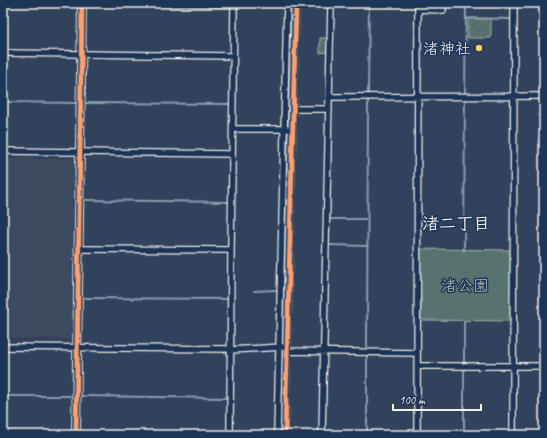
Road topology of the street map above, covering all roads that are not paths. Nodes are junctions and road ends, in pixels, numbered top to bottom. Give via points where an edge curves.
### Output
1 (82, 3) edge
2 (234, 3) edge
3 (287, 3) edge
4 (296, 3) edge
5 (331, 3) edge
6 (418, 3) edge
7 (443, 3) edge
8 (514, 3) edge
9 (418, 10) junction
10 (3, 53) edge
11 (82, 54) junction
12 (233, 56) junction
13 (514, 96) junction
14 (544, 96) edge
15 (330, 97) junction
16 (418, 97) junction
17 (294, 109) junction
18 (329, 109) junction
19 (232, 129) junction
20 (288, 129) junction
21 (3, 151) edge
22 (80, 152) junction
23 (232, 154) junction
24 (79, 249) junction
25 (231, 250) junction
26 (3, 347) edge
27 (77, 347) junction
28 (284, 348) junction
29 (230, 349) junction
30 (324, 352) junction
31 (416, 353) junction
32 (417, 366) junction
33 (513, 366) junction
34 (544, 366) edge
35 (76, 435) edge
36 (230, 435) edge
37 (277, 435) edge
38 (285, 435) edge
39 (322, 435) edge
40 (416, 435) edge
41 (513, 435) edge

1 - 11 street
2 - 12 street
3 - 20 street
4 - 17 street
5 - 15 street
6 - 9 street
7 - 9 street via 443,10
8 - 13 street
9 - 16 street
10 - 11 street
11 - 12 street
11 - 22 street
12 - 19 street
13 - 14 street
13 - 16 street
13 - 33 street
15 - 16 street
15 - 18 street
16 - 31 street
17 - 18 street
17 - 20 street
18 - 30 street
19 - 20 street
19 - 23 street
20 - 28 street
20 - 28 street
21 - 22 street
22 - 23 street
22 - 24 street
23 - 25 street
24 - 25 street
24 - 27 street
25 - 29 street
26 - 27 street
27 - 29 street
27 - 35 street
28 - 29 street
28 - 30 street
28 - 37 street
28 - 38 street
29 - 36 street
30 - 31 street
30 - 39 street
31 - 32 street
32 - 33 street
32 - 40 street
33 - 34 street
33 - 41 street

